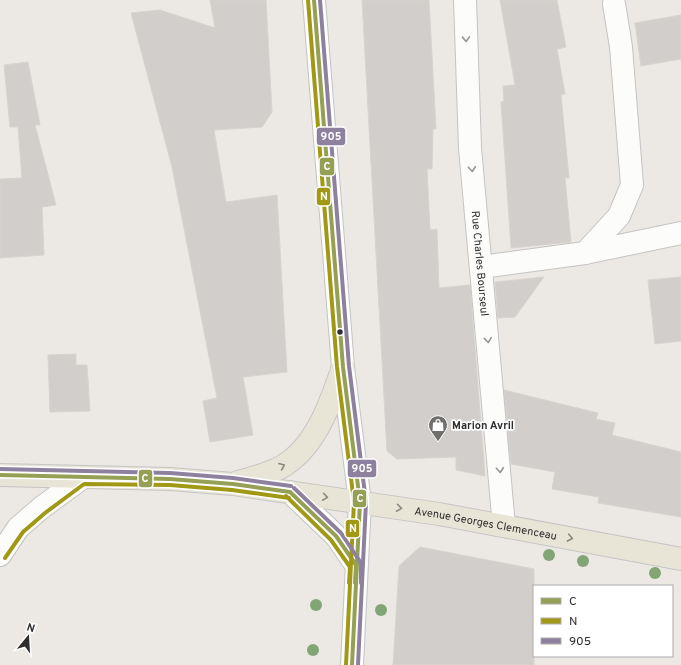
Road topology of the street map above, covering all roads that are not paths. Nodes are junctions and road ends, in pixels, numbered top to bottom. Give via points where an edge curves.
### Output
1 (314, 0) edge
2 (465, 0) edge
3 (614, 4) dead end
4 (681, 233) edge
5 (585, 253) junction
6 (481, 267) junction
7 (343, 367) junction
8 (0, 475) edge
9 (82, 478) junction
10 (233, 484) junction
11 (290, 492) junction
12 (360, 502) junction
13 (504, 526) junction
14 (0, 555) edge
15 (681, 559) edge
16 (356, 565) junction
17 (352, 665) edge

1 - 7 street
2 -> 6 street, Rue Charles Bourseul via 470,148
3 - 5 street via 621,47 632,186 619,216
4 - 5 street
5 - 6 street
6 -> 13 street, Rue Charles Bourseul
10 -> 7 main road via 289,463 306,444 328,410
7 - 12 street
8 - 9 main road
9 - 10 main road via 170,479
9 - 14 street via 18,528
10 - 11 main road, Avenue Georges Clemenceau
11 -> 12 main road, Avenue Georges Clemenceau
11 - 16 street via 336,536
12 -> 13 main road, Avenue Georges Clemenceau
12 - 16 street
13 -> 15 main road, Avenue Georges Clemenceau
16 - 17 street

